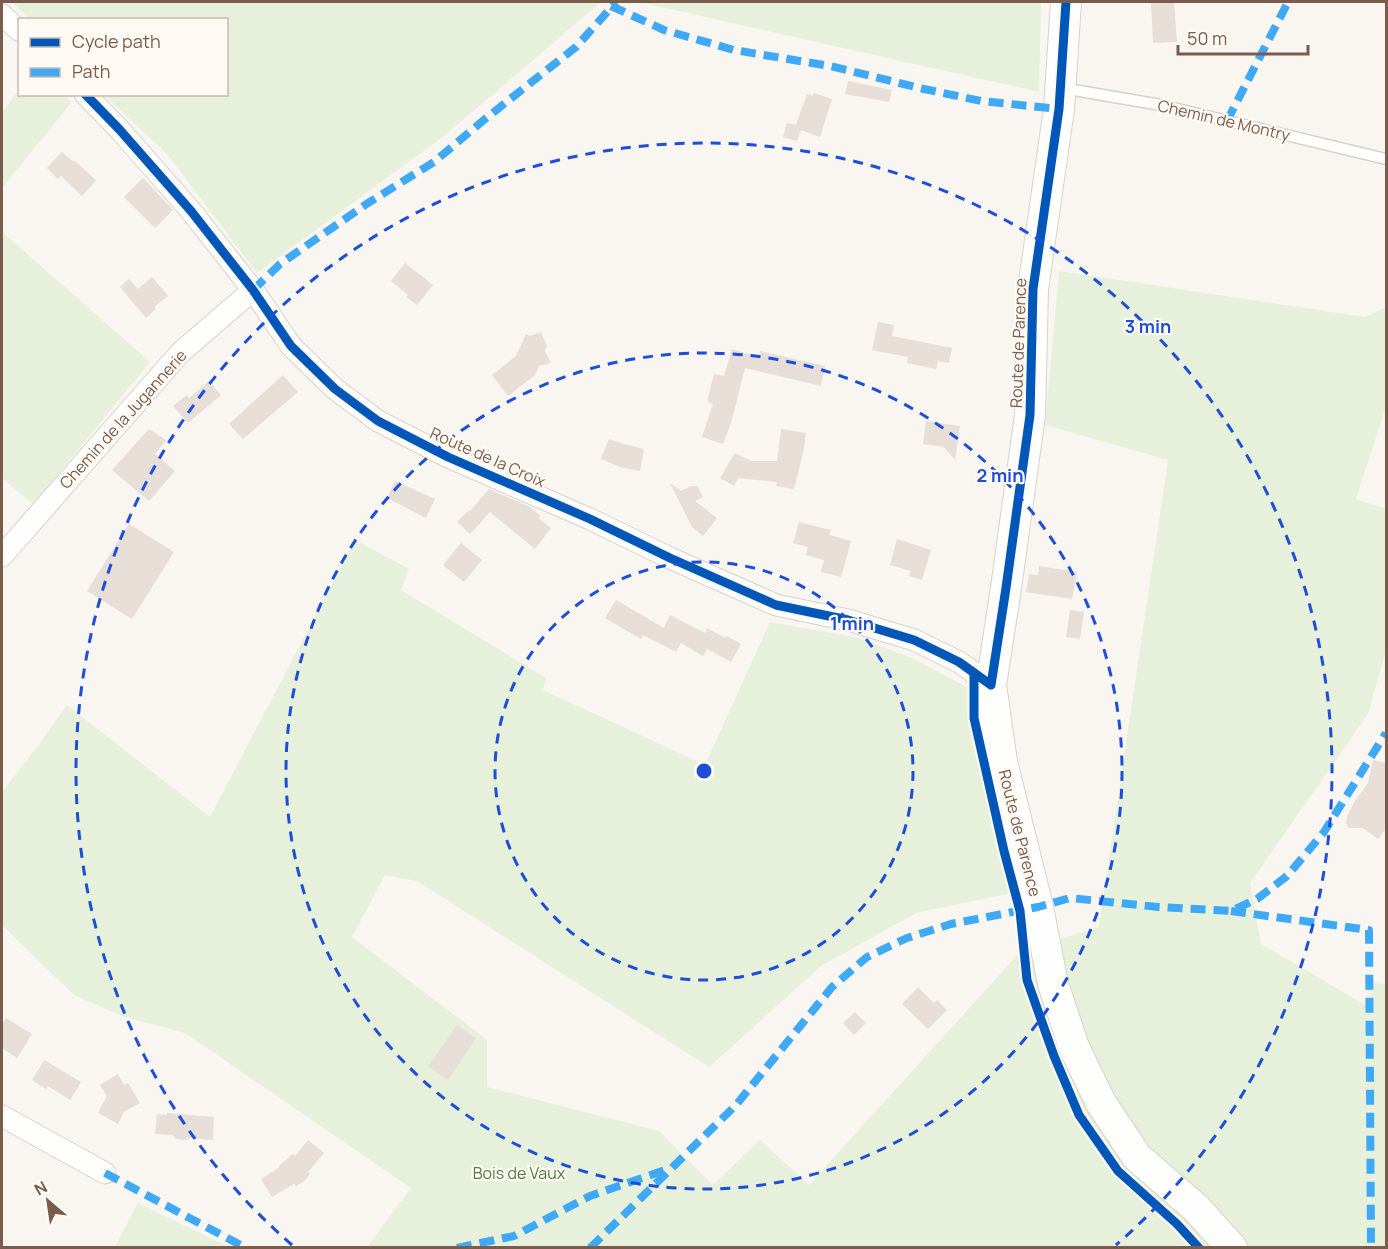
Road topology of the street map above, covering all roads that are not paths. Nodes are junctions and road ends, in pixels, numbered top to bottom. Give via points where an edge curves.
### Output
1 (1066, 2) edge
2 (2, 15) edge
3 (18, 29) edge
4 (1060, 87) junction
5 (87, 96) edge
6 (1386, 159) edge
7 (253, 290) junction
8 (2, 556) edge
9 (990, 685) junction
10 (2, 1116) edge
11 (105, 1173) dead end
12 (1232, 1248) edge

1 - 4 street, Route de Parence
2 - 3 street
4 - 6 lane, Chemin de Montry via 1161,105
4 - 9 street, Route de Parence via 1033,289 1030,415
5 - 7 street, Route de la Croix via 191,211
7 - 8 street, Chemin de la Jugannerie via 180,352
7 - 9 street, Route de la Croix via 291,346 335,389 378,421 448,457 776,604 914,640 959,662
9 - 12 street, Route de Parence via 1002,762 1053,984 1074,1047 1101,1103 1137,1157 1196,1208
10 - 11 street

